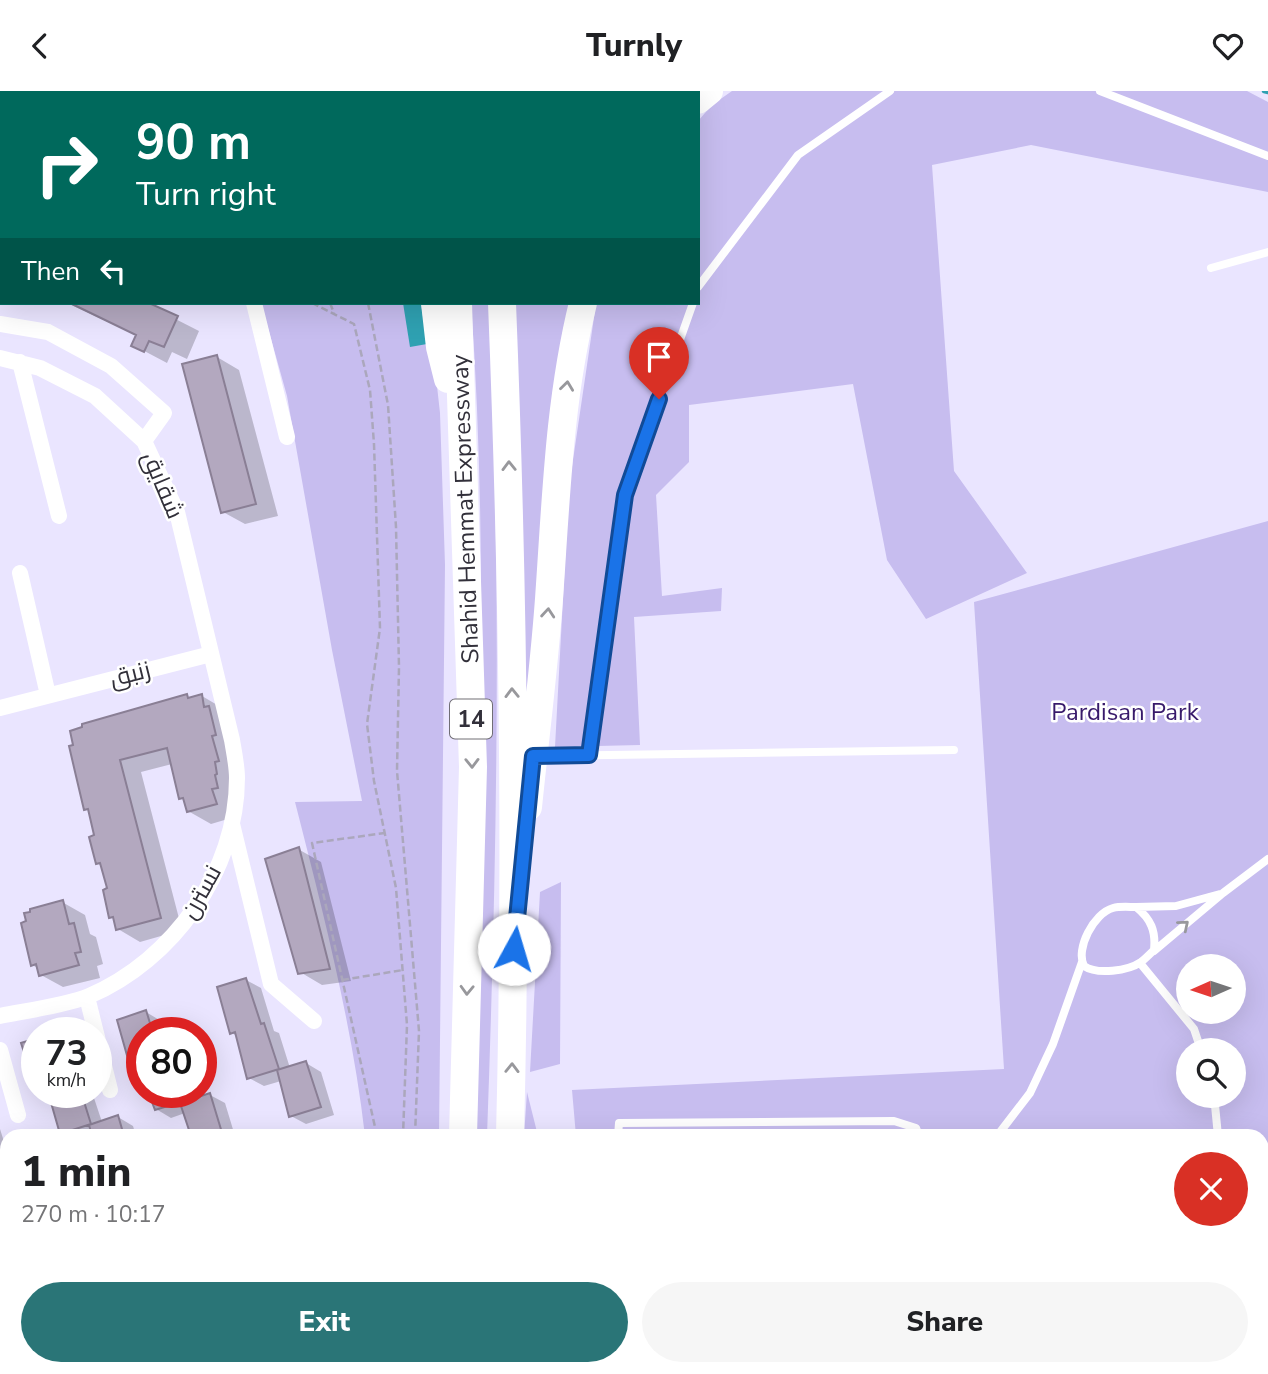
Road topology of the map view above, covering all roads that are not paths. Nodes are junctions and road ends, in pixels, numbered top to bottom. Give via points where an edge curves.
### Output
1 (890, 91) edge
2 (1100, 91) edge
3 (1268, 156) edge
4 (1268, 252) edge
5 (1211, 268) dead end
6 (700, 284) edge
7 (255, 305) edge
8 (435, 305) edge
9 (458, 305) edge
10 (502, 305) edge
11 (583, 305) edge
12 (692, 305) edge
13 (0, 324) edge
14 (0, 358) edge
15 (20, 362) junction
16 (288, 437) dead end
17 (144, 441) junction
18 (464, 451) junction
19 (59, 516) dead end
20 (20, 573) dead end
21 (211, 654) junction
22 (48, 695) junction
23 (0, 708) edge
24 (954, 750) dead end
25 (589, 755) junction
26 (533, 756) junction
27 (232, 823) junction
28 (1268, 859) edge
29 (1223, 893) junction
30 (1136, 907) junction
31 (514, 949) junction
32 (1143, 960) junction
33 (1082, 962) junction
34 (88, 997) junction
35 (0, 1016) edge
36 (92, 1017) edge
37 (314, 1021) dead end
38 (1197, 1038) edge
39 (0, 1051) edge
40 (1215, 1108) edge
41 (18, 1115) dead end
42 (463, 1129) edge
43 (510, 1129) edge
44 (618, 1129) edge
45 (916, 1129) edge
46 (1002, 1129) edge
47 (1217, 1129) edge

1 - 6 lane via 798,155
2 - 3 lane
4 - 5 lane
7 - 16 street
8 - 18 highway
9 - 18 highway, Shahid Hemmat Expressway / 14
31 -> 10 highway, Shahid Hemmat Expressway / 14 via 509,462
26 -> 11 highway via 563,419
12 - 25 lane via 625,495
13 - 17 street via 48,332 111,366 164,414
14 - 15 street, شقایق
15 - 17 street, شقایق via 95,396
15 - 19 street
17 - 21 street, شقایق via 177,512
18 -> 42 highway, Shahid Hemmat Expressway / 14 via 473,767
20 - 22 street
21 - 22 street, زنبق
21 - 27 street, نسترن via 234,752 237,777
22 - 23 street, زنبق
24 - 25 lane
25 - 26 lane
26 - 31 highway
27 - 34 street, نسترن via 214,878 178,932 139,968
27 - 37 street via 271,984
28 - 29 lane
29 - 30 lane via 1176,906
32 -> 29 lane
30 - 32 lane via 1146,915 1155,938 1154,950
30 - 33 lane via 1112,908 1091,926 1080,954
43 -> 31 highway, Shahid Hemmat Expressway / 14
32 - 33 lane via 1129,967 1093,971
32 - 38 lane
33 - 46 lane via 1030,1093
34 - 35 street, نسترن
34 - 36 street
39 - 41 street
40 - 47 lane
44 - 45 lane via 618,1123 894,1121

